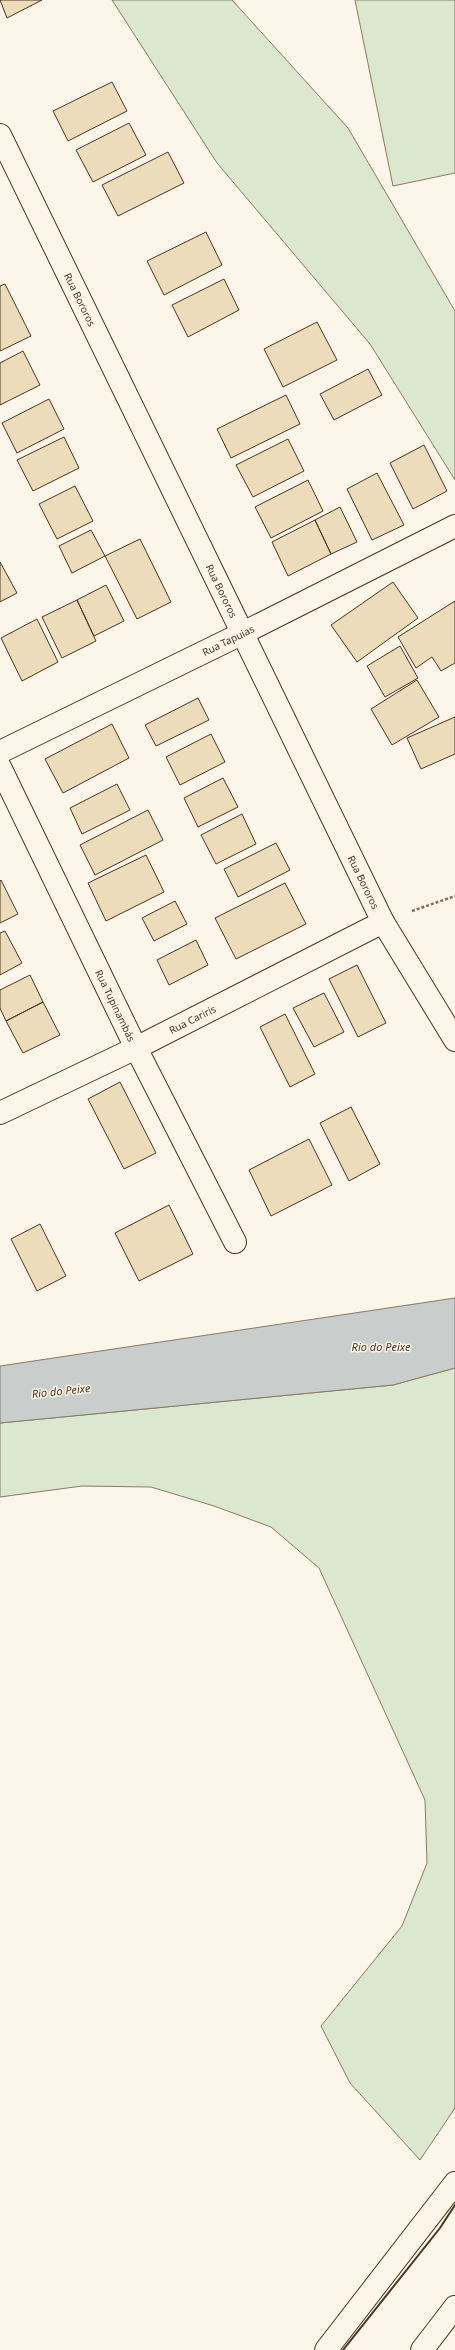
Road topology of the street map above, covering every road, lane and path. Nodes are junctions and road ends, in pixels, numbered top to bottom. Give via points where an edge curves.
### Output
1 (0, 135) edge
2 (455, 526) edge
3 (243, 633) junction
4 (0, 752) edge
5 (0, 767) edge
6 (455, 896) edge
7 (383, 922) junction
8 (455, 1040) edge
9 (136, 1048) junction
10 (0, 1113) edge
11 (235, 1242) dead end
12 (455, 2183) edge
13 (455, 2307) edge
14 (326, 2350) edge
15 (422, 2350) edge

1 - 3 street, Rua Bororos
2 - 3 street, Rua Tapuias
3 - 4 street, Rua Tapuias
3 - 7 street, Rua Bororos
5 - 9 street, Rua Tupinambás
6 - 7 path
7 - 8 street, Rua Bororos
7 - 9 street, Rua Cariris
9 - 10 street, Rua Cariris
9 - 11 street, Rua Tupinambás
12 - 14 street
13 - 15 street

